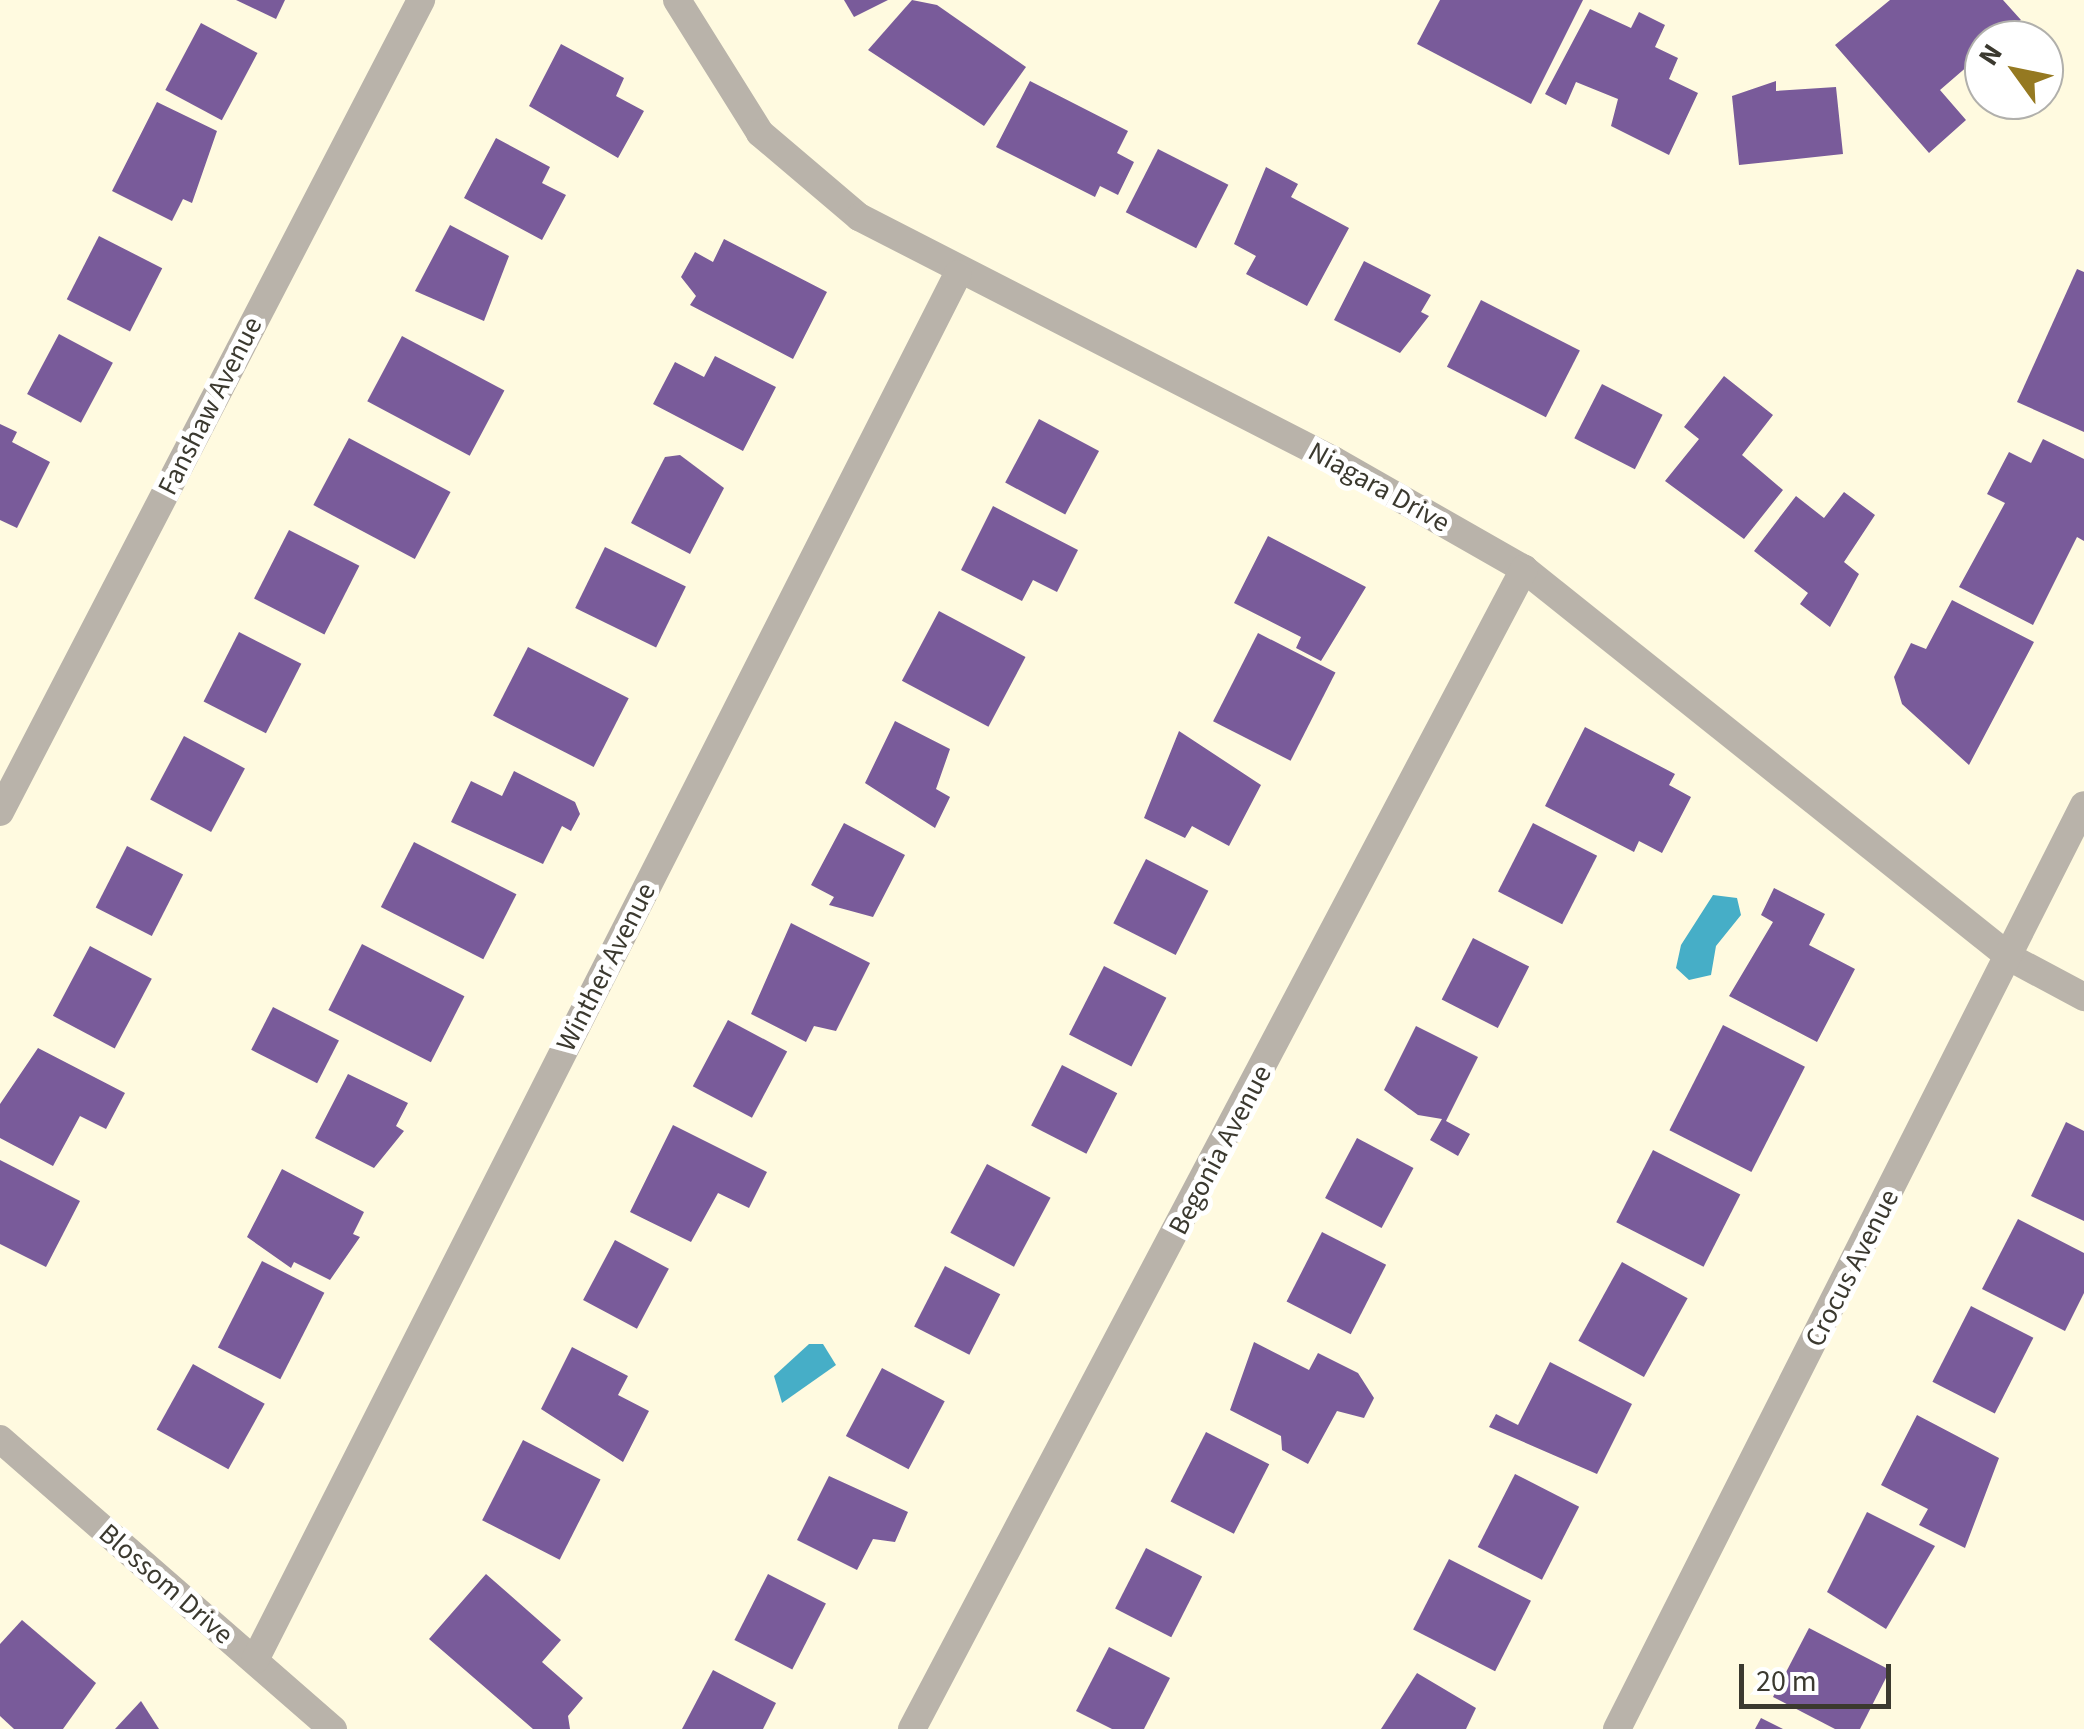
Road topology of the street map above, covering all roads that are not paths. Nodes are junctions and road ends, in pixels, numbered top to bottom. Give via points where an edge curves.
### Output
1 (421, 0) edge
2 (677, 0) edge
3 (958, 274) junction
4 (1524, 569) junction
5 (2084, 805) edge
6 (0, 812) edge
7 (2011, 958) junction
8 (2084, 998) edge
9 (0, 1439) edge
10 (255, 1660) junction
11 (333, 1729) edge
12 (912, 1729) edge
13 (1616, 1729) edge

1 - 6 street, Fanshaw Avenue
2 - 3 street, Niagara Drive via 760,133 859,217
3 - 4 street, Niagara Drive via 1334,460
3 - 10 street, Winther Avenue
4 - 7 street, Niagara Drive
4 - 12 street, Begonia Avenue
5 - 7 street, Crocus Avenue
7 - 8 street, Niagara Drive
7 - 13 street, Crocus Avenue
9 - 10 street, Blossom Drive
10 - 11 street, Blossom Drive

